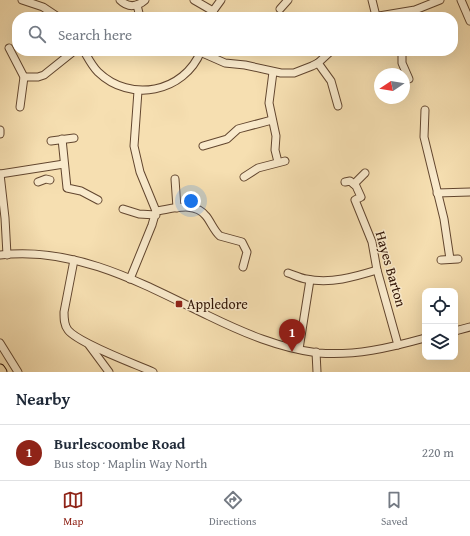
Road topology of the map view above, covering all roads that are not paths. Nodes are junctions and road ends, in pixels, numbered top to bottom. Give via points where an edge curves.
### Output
1 (22, 0) edge
2 (120, 0) edge
3 (145, 0) edge
4 (194, 0) edge
5 (221, 0) edge
6 (372, 0) edge
7 (440, 0) edge
8 (461, 0) edge
9 (286, 1) edge
10 (34, 2) edge
11 (137, 5) junction
12 (280, 9) dead end
13 (50, 12) edge
14 (139, 12) edge
15 (209, 12) edge
16 (213, 12) edge
17 (374, 12) edge
18 (407, 12) edge
19 (470, 21) edge
20 (9, 48) dead end
21 (12, 53) edge
22 (14, 56) edge
23 (67, 56) edge
24 (87, 56) edge
25 (198, 56) edge
26 (209, 56) edge
27 (326, 56) edge
28 (402, 56) edge
29 (318, 63) junction
30 (404, 68) edge
31 (273, 72) junction
32 (24, 77) junction
33 (138, 91) junction
34 (338, 106) dead end
35 (20, 107) dead end
36 (425, 110) dead end
37 (272, 120) junction
38 (0, 130) edge
39 (0, 134) edge
40 (74, 138) dead end
41 (62, 139) junction
42 (51, 141) dead end
43 (203, 146) dead end
44 (64, 164) junction
45 (45, 167) junction
46 (365, 173) dead end
47 (0, 174) edge
48 (244, 177) dead end
49 (174, 179) dead end
50 (38, 182) dead end
51 (345, 182) dead end
52 (354, 184) junction
53 (470, 192) edge
54 (437, 193) junction
55 (98, 200) dead end
56 (176, 208) junction
57 (123, 209) dead end
58 (156, 213) junction
59 (4, 255) edge
60 (74, 260) junction
61 (441, 260) dead end
62 (243, 267) dead end
63 (377, 270) junction
64 (288, 273) dead end
65 (130, 279) junction
66 (310, 280) junction
67 (470, 327) edge
68 (458, 330) edge
69 (422, 339) edge
70 (0, 343) edge
71 (88, 343) junction
72 (398, 345) junction
73 (298, 349) junction
74 (105, 352) junction
75 (316, 352) junction
76 (99, 359) junction
77 (0, 369) edge
78 (2, 372) edge
79 (18, 372) edge
80 (109, 372) edge
81 (153, 372) edge
82 (317, 372) edge

1 - 10 street
2 - 11 street via 129,6
3 - 11 street
4 - 15 street
5 - 16 street
6 - 17 street
7 - 18 street
8 - 19 street
9 - 12 street
10 - 13 street
11 - 14 street
20 - 21 street
22 - 32 street
23 - 32 street via 44,75
24 - 33 street via 103,77 116,85
25 - 33 street via 188,71 176,81 155,90
26 - 31 street via 224,63
27 - 29 street
28 - 30 street
29 - 31 street via 294,72
29 - 34 street via 331,81
31 - 37 street via 269,96
32 - 35 street
33 - 58 street via 134,146 140,172
36 - 54 street via 424,136
37 - 43 street via 238,129 227,139
37 - 48 street via 278,162 258,168
38 - 39 street
40 - 41 street
41 - 42 street
41 - 44 street
44 - 45 street
44 - 55 street via 67,188 81,191
45 - 47 street
45 - 50 street via 48,180
46 - 52 street
47 - 59 street via 5,218
49 - 56 street
51 - 52 street via 350,180
52 - 63 street, Hayes Barton via 361,197 355,200 372,242
53 - 54 street
54 - 61 street via 454,259
56 - 58 street
56 - 62 street via 192,206 199,209 220,236 242,242 247,252
57 - 58 street via 139,214
58 - 65 street
59 - 60 street via 37,254
60 - 65 street via 99,266
60 - 71 street via 64,318 72,335
63 - 66 street via 331,281
63 - 72 street, Hayes Barton
64 - 66 street
65 - 73 street via 237,330 277,345
66 - 73 street
67 - 68 street
69 - 72 street
70 - 79 street
71 - 74 street
71 - 76 street
72 - 75 street via 355,353
73 - 75 street
74 - 76 street
74 - 81 street
75 - 82 street
76 - 80 street
77 - 78 main road

